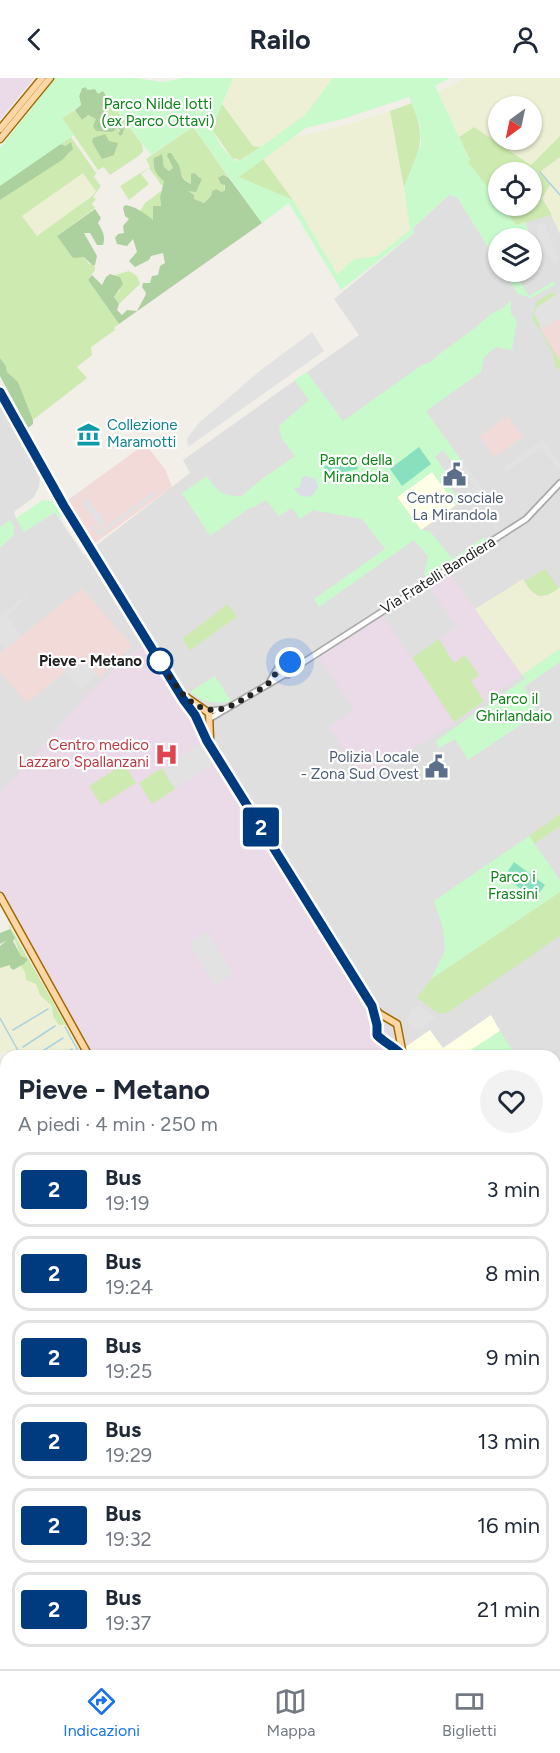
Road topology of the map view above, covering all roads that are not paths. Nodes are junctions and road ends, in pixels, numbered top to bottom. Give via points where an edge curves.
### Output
1 (42, 78) edge
2 (50, 78) edge
3 (0, 129) edge
4 (0, 139) edge
5 (0, 392) edge
6 (560, 483) edge
7 (308, 658) junction
8 (290, 662) junction
9 (278, 669) junction
10 (293, 669) junction
11 (284, 675) junction
12 (268, 683) junction
13 (180, 693) junction
14 (228, 708) junction
15 (205, 710) junction
16 (195, 715) junction
17 (209, 720) junction
18 (198, 723) junction
19 (212, 745) junction
20 (0, 896) edge
21 (372, 1006) junction
22 (389, 1019) junction
23 (377, 1025) junction
24 (398, 1035) junction
25 (387, 1041) junction
26 (86, 1050) edge
27 (397, 1050) edge
28 (402, 1050) edge

1 - 3 main road
2 - 4 main road
5 - 13 main road via 64,506
6 - 7 street, Via Fratelli Bandiera via 526,519
7 - 8 street, Via Fratelli Bandiera
7 - 10 street, Via Fratelli Bandiera
8 - 9 street, Via Fratelli Bandiera via 281,662
8 - 10 street
9 - 11 street
9 - 12 street, Via Fratelli Bandiera
10 - 11 street, Via Fratelli Bandiera
11 - 12 street, Via Fratelli Bandiera
12 - 14 street, Via Fratelli Bandiera
13 - 15 main road
13 - 16 main road
14 - 15 street, Via Fratelli Bandiera
14 - 17 street, Via Fratelli Bandiera
15 - 16 main road
15 - 17 main road
16 - 18 main road
17 - 18 main road
17 - 19 main road
18 - 19 main road
19 - 21 main road
20 - 26 main road
21 - 22 main road
21 - 23 main road
22 - 23 main road
22 - 24 main road via 398,1026
23 - 25 main road via 377,1035
24 - 25 main road
24 - 28 main road
25 - 27 main road

